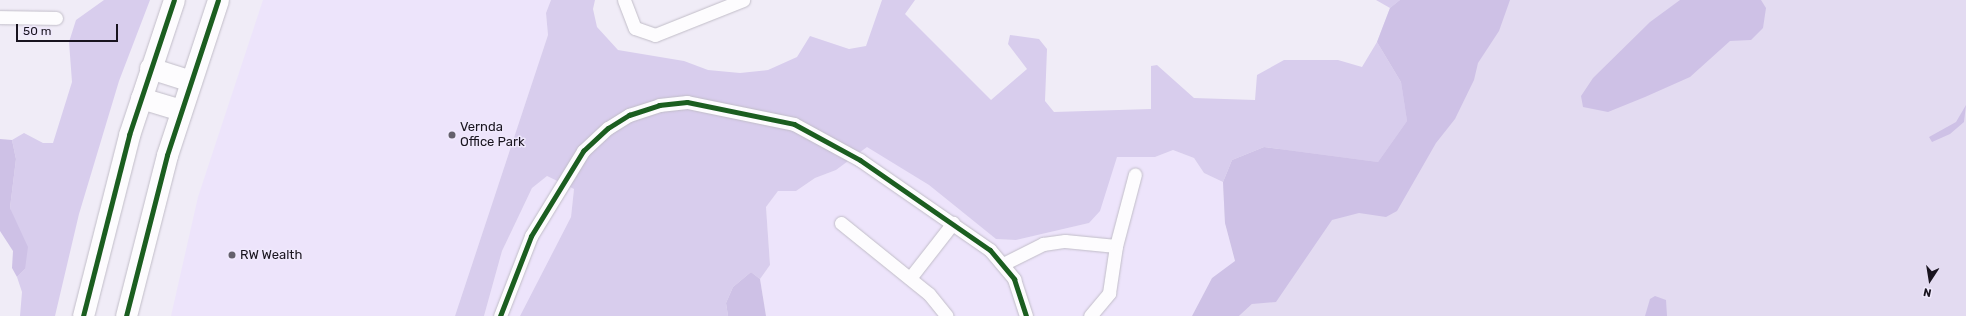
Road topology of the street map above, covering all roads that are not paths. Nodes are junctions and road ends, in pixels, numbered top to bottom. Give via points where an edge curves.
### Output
1 (174, 0) edge
2 (218, 0) edge
3 (624, 0) edge
4 (743, 0) edge
5 (0, 17) edge
6 (56, 18) dead end
7 (150, 68) junction
8 (191, 81) junction
9 (141, 98) junction
10 (181, 110) junction
11 (1135, 174) dead end
12 (841, 223) dead end
13 (953, 223) junction
14 (1116, 246) junction
15 (1003, 264) junction
16 (910, 278) junction
17 (83, 316) edge
18 (126, 316) edge
19 (500, 316) edge
20 (948, 316) edge
21 (1026, 316) edge
22 (1090, 316) edge

1 - 7 main road
2 - 8 main road
3 - 4 street via 635,28 655,35
5 - 6 street
7 - 8 main road
7 - 9 main road
8 - 10 main road
9 - 10 main road
9 - 17 main road via 112,196
10 - 18 main road
11 - 14 street
12 - 16 street
13 - 15 street
13 - 16 street
13 - 19 street via 815,132 703,104 659,105 608,128 583,151 531,236
14 - 15 street via 1065,241 1043,244
14 - 22 street via 1109,293
15 - 21 street via 1020,293
16 - 20 street

